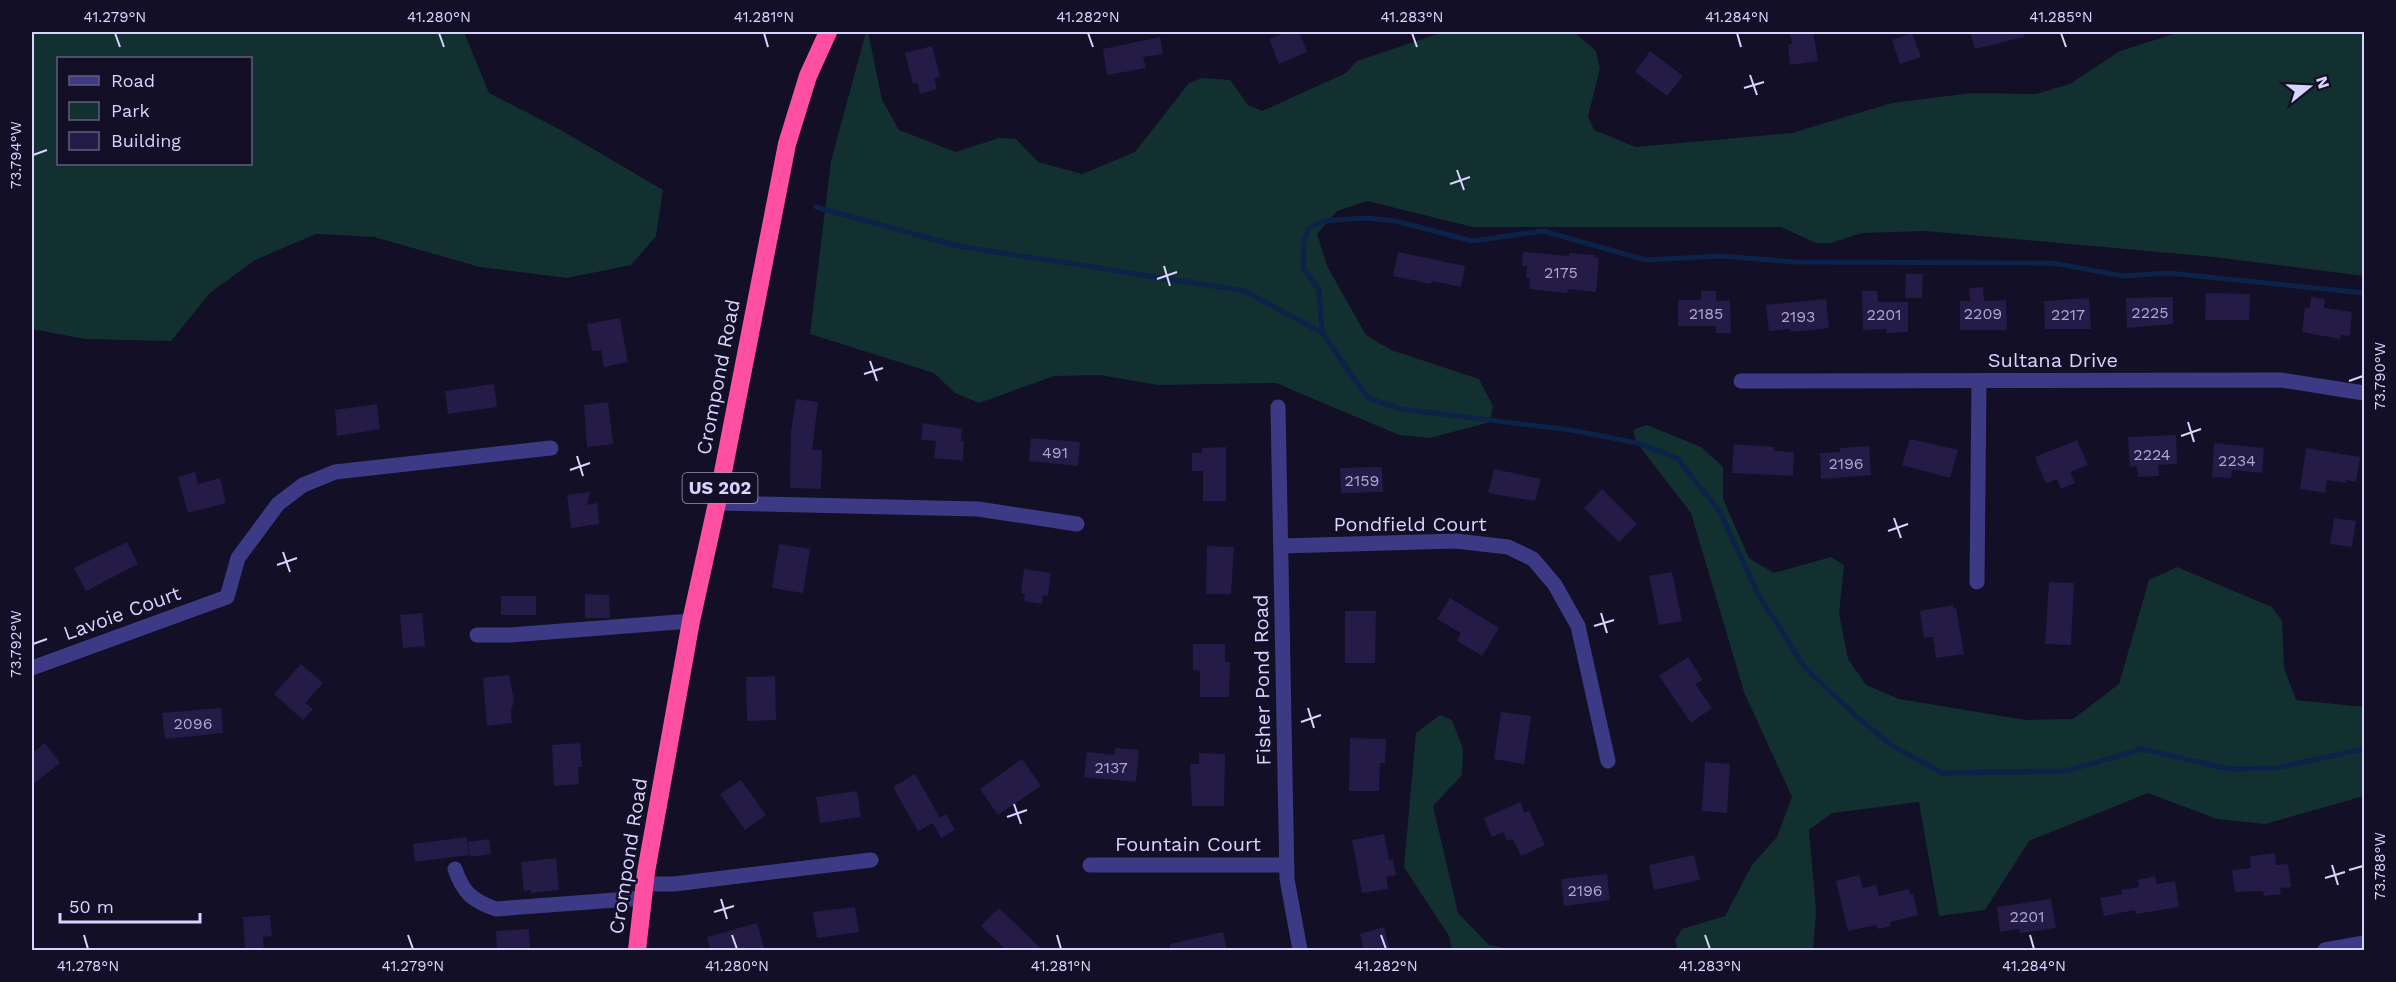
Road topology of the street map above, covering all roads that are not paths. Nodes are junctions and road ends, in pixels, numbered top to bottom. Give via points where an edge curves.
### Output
1 (828, 32) edge
2 (1741, 381) dead end
3 (1979, 381) junction
4 (2364, 393) edge
5 (1278, 407) dead end
6 (551, 448) dead end
7 (717, 502) junction
8 (1077, 524) dead end
9 (1281, 546) junction
10 (1977, 582) dead end
11 (691, 621) junction
12 (477, 635) dead end
13 (32, 668) edge
14 (1608, 761) dead end
15 (871, 860) dead end
16 (1286, 865) junction
17 (1090, 866) dead end
18 (455, 869) dead end
19 (643, 891) junction
20 (2364, 943) edge
21 (637, 951) edge
22 (1300, 951) edge
23 (2325, 951) edge

1 - 7 highway, Crompond Road / US 202 via 808,76 787,144
2 - 3 street, Sultana Drive
3 - 4 street, Sultana Drive via 2281,380
3 - 10 street
5 - 9 street, Fisher Pond Road
6 - 13 street, Lavoie Court via 335,472 303,485 278,504 238,558 227,597
7 - 8 street via 978,509
7 - 11 highway, Crompond Road / US 202
9 - 14 street, Pondfield Court via 1456,541 1508,547 1533,559 1555,585 1578,626
9 - 16 street, Fisher Pond Road
11 - 12 street
11 - 19 highway, Crompond Road / US 202
15 - 19 street
16 - 17 street, Fountain Court
16 - 22 street, Fisher Pond Road
18 - 19 street via 460,885 477,902 496,909
19 - 21 highway, Crompond Road / US 202
20 - 23 street

